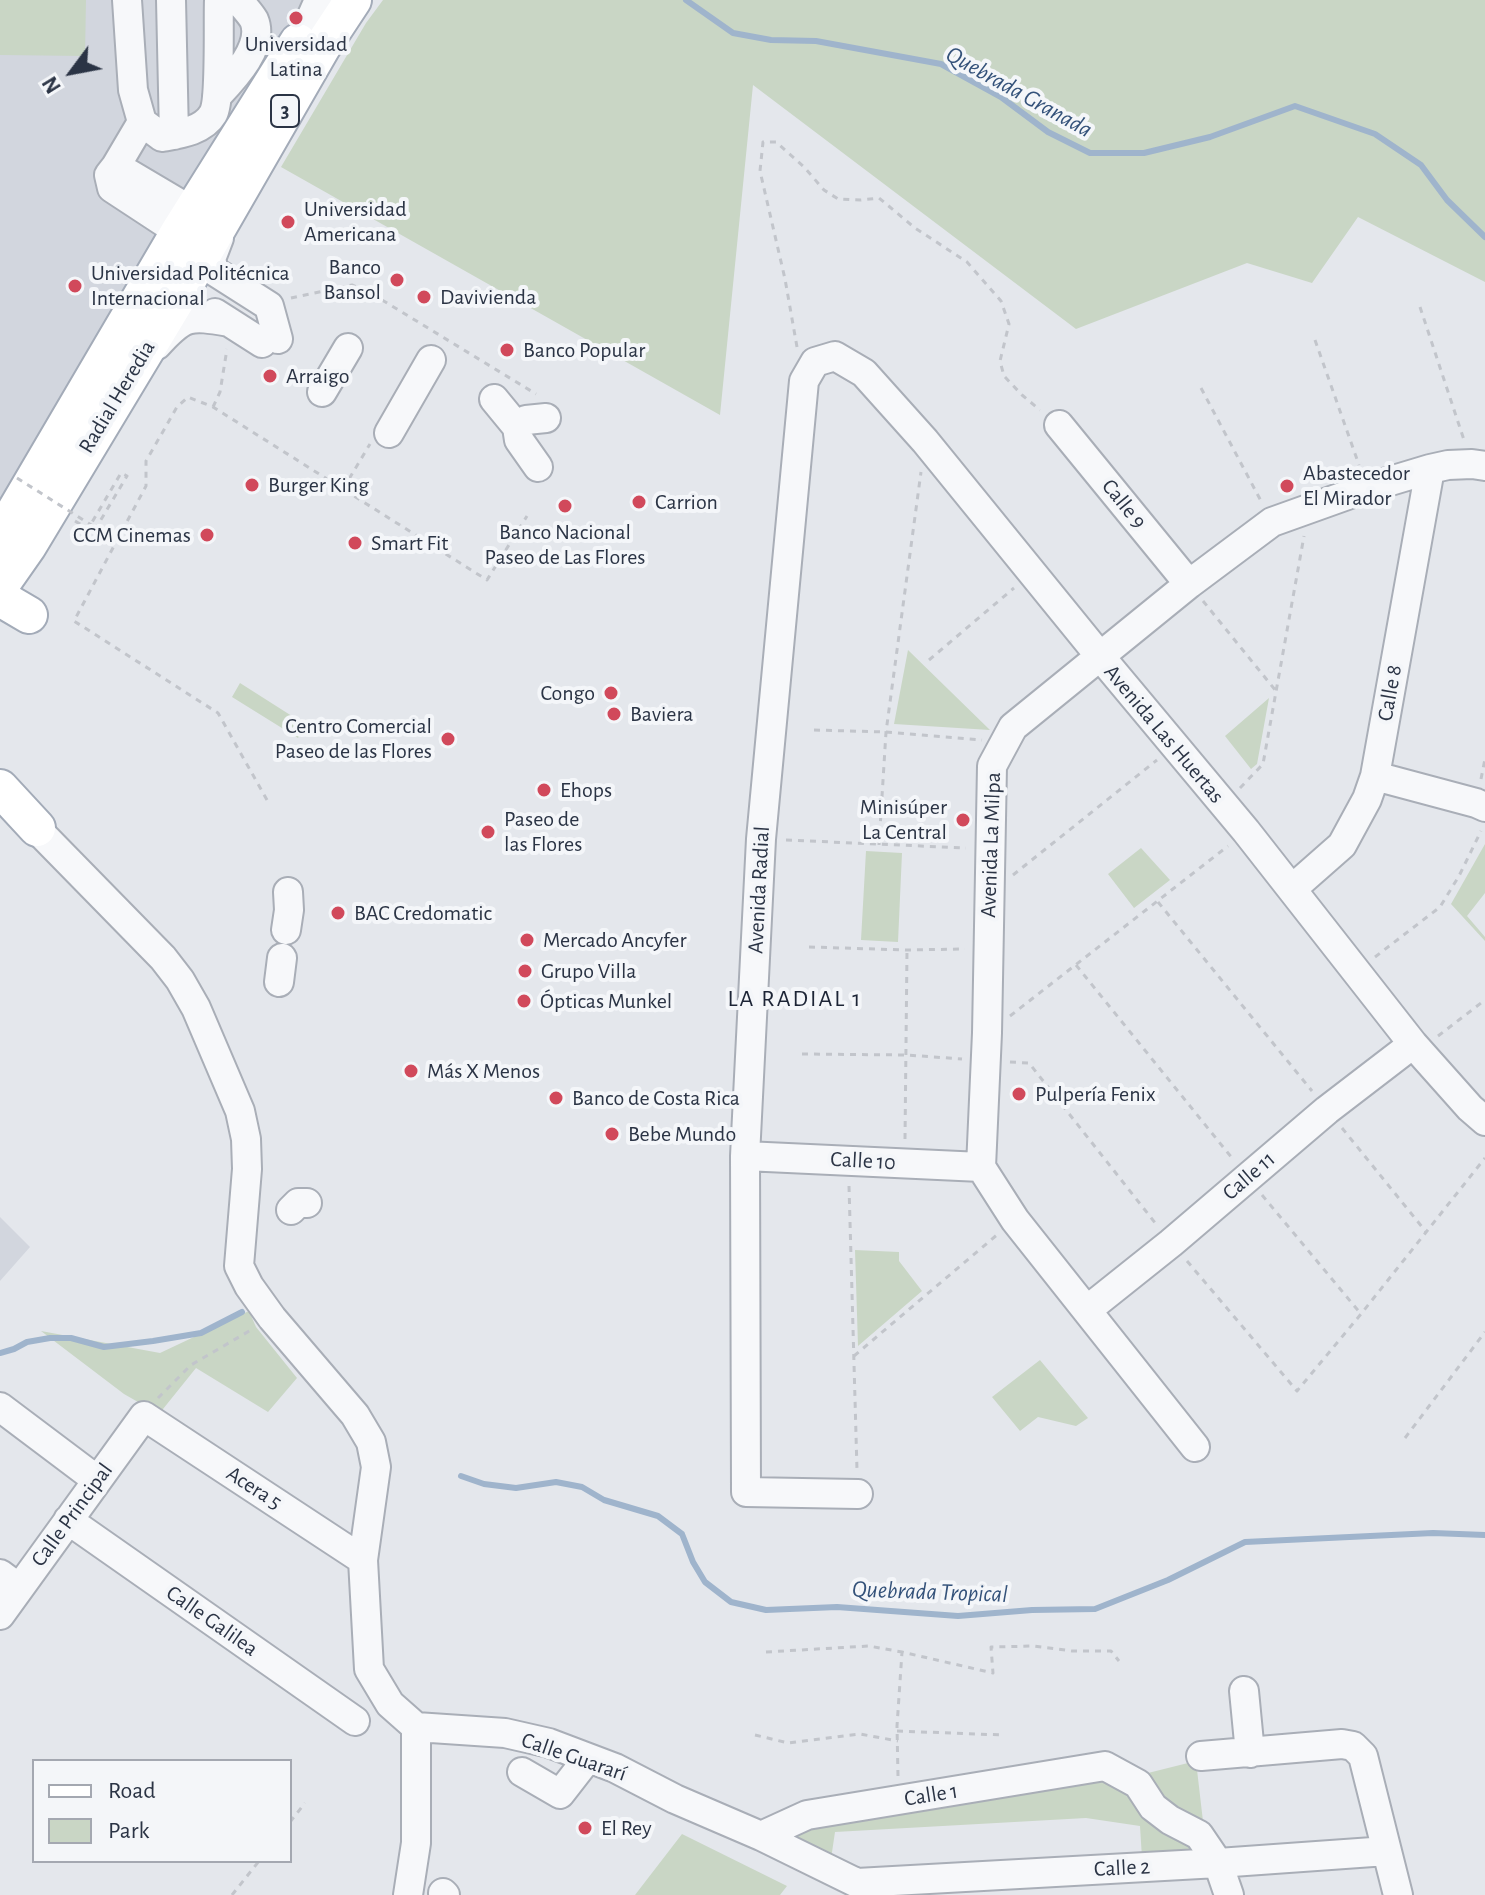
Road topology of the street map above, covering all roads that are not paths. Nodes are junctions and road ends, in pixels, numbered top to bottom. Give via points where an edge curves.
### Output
1 (127, 0) edge
2 (171, 0) edge
3 (219, 0) edge
4 (238, 0) edge
5 (322, 0) edge
6 (336, 0) edge
7 (353, 0) edge
8 (217, 96) junction
9 (142, 122) junction
10 (174, 135) junction
11 (253, 168) junction
12 (185, 222) junction
13 (185, 284) junction
14 (228, 336) junction
15 (270, 341) junction
16 (348, 348) dead end
17 (135, 352) junction
18 (835, 356) joint
19 (431, 360) dead end
20 (322, 392) dead end
21 (494, 399) dead end
22 (544, 408) road end
23 (1059, 425) road end
24 (517, 427) junction
25 (389, 433) dead end
26 (54, 445) junction
27 (1478, 465) edge
28 (538, 467) dead end
29 (1430, 469) junction
30 (1, 539) edge
31 (1189, 584) junction
32 (0, 586) edge
33 (1099, 655) junction
34 (1375, 776) junction
35 (0, 790) edge
36 (1485, 807) edge
37 (37, 828) joint
38 (1292, 889) junction
39 (288, 892) dead end
40 (286, 930) dead end
41 (1416, 1047) junction
42 (1485, 1121) edge
43 (745, 1156) junction
44 (981, 1167) junction
45 (1087, 1310) junction
46 (0, 1407) edge
47 (144, 1416) joint
48 (1195, 1447) dead end
49 (97, 1480) junction
50 (858, 1494) road end
51 (68, 1520) junction
52 (363, 1560) junction
53 (10, 1581) edge
54 (0, 1615) edge
55 (1244, 1691) dead end
56 (355, 1721) dead end
57 (416, 1727) junction
58 (1250, 1753) junction
59 (1201, 1756) dead end
60 (588, 1758) junction
61 (522, 1772) dead end
62 (761, 1836) junction
63 (1387, 1851) junction
64 (1218, 1863) junction
65 (865, 1889) edge
66 (408, 1895) edge
67 (1229, 1895) edge
68 (1398, 1895) edge

1 - 9 street via 133,90
2 - 10 street
3 - 8 street
4 - 8 street via 254,21 257,38 241,69
5 - 12 main road, Radial Heredia / 3
6 - 13 main road via 180,261
7 - 11 main road, Radial Heredia / 3
8 - 10 street via 213,114 202,124
9 - 10 street via 162,137
9 - 12 street via 116,166
11 - 13 main road, Radial Heredia / 3
11 - 15 street via 212,251 211,264 218,275 269,306
12 - 26 main road, Radial Heredia / 3
13 - 14 street
13 - 15 street via 267,321
13 - 17 main road, Radial Heredia / 3
14 - 15 street
14 - 17 street via 207,318 194,318
16 - 20 street
17 - 26 main road
17 - 30 main road
17 - 32 main road, Radial Heredia / 3 via 52,505
18 - 33 street, Avenida Las Huertas via 864,373 925,441
18 - 43 street, Avenida Radial via 815,362 804,381 761,839
19 - 25 street
21 - 24 street
22 - 24 street
23 - 31 street, Calle 9
24 - 28 street via 519,440
26 - 30 main road, Radial Heredia / 3
27 - 29 street, Avenida La Milpa
29 - 31 street, Avenida La Milpa via 1272,522
29 - 34 street, Calle 8
31 - 33 street, Avenida La Milpa
33 - 38 street, Avenida Las Huertas
33 - 44 street, Avenida La Milpa via 1013,727 992,766
34 - 36 street
34 - 38 street, Calle 8 via 1342,845
35 - 37 main road
37 - 52 street via 163,958 196,1008 240,1111 246,1139 239,1266 272,1318 355,1415 371,1442 376,1467
38 - 41 street, Avenida Las Huertas
39 - 40 street
41 - 42 street, Avenida Las Huertas
41 - 45 street, Calle 11 via 1327,1110
43 - 44 street, Calle 10
43 - 50 street, Avenida Radial via 746,1492
44 - 45 street via 1015,1220
45 - 48 street
46 - 49 street
47 - 49 street, Calle Principal
47 - 52 street, Acera 5
49 - 51 street, Calle Principal
51 - 53 street, Calle Principal
51 - 56 street, Calle Galilea
52 - 57 street via 369,1669 390,1704
53 - 54 street, Calle Principal
55 - 58 street
57 - 60 street, Calle Guararí via 505,1733
57 - 66 street via 416,1843
58 - 59 street
58 - 63 street via 1353,1746 1363,1756
60 - 61 street via 560,1794
60 - 62 street, Calle Guararí
62 - 64 street, Calle 1 via 807,1815 1105,1766 1138,1784 1153,1807 1170,1820 1199,1835
62 - 65 street, Calle Guararí
63 - 64 street, Calle 2
63 - 68 street
64 - 65 street, Calle 2
64 - 67 street

